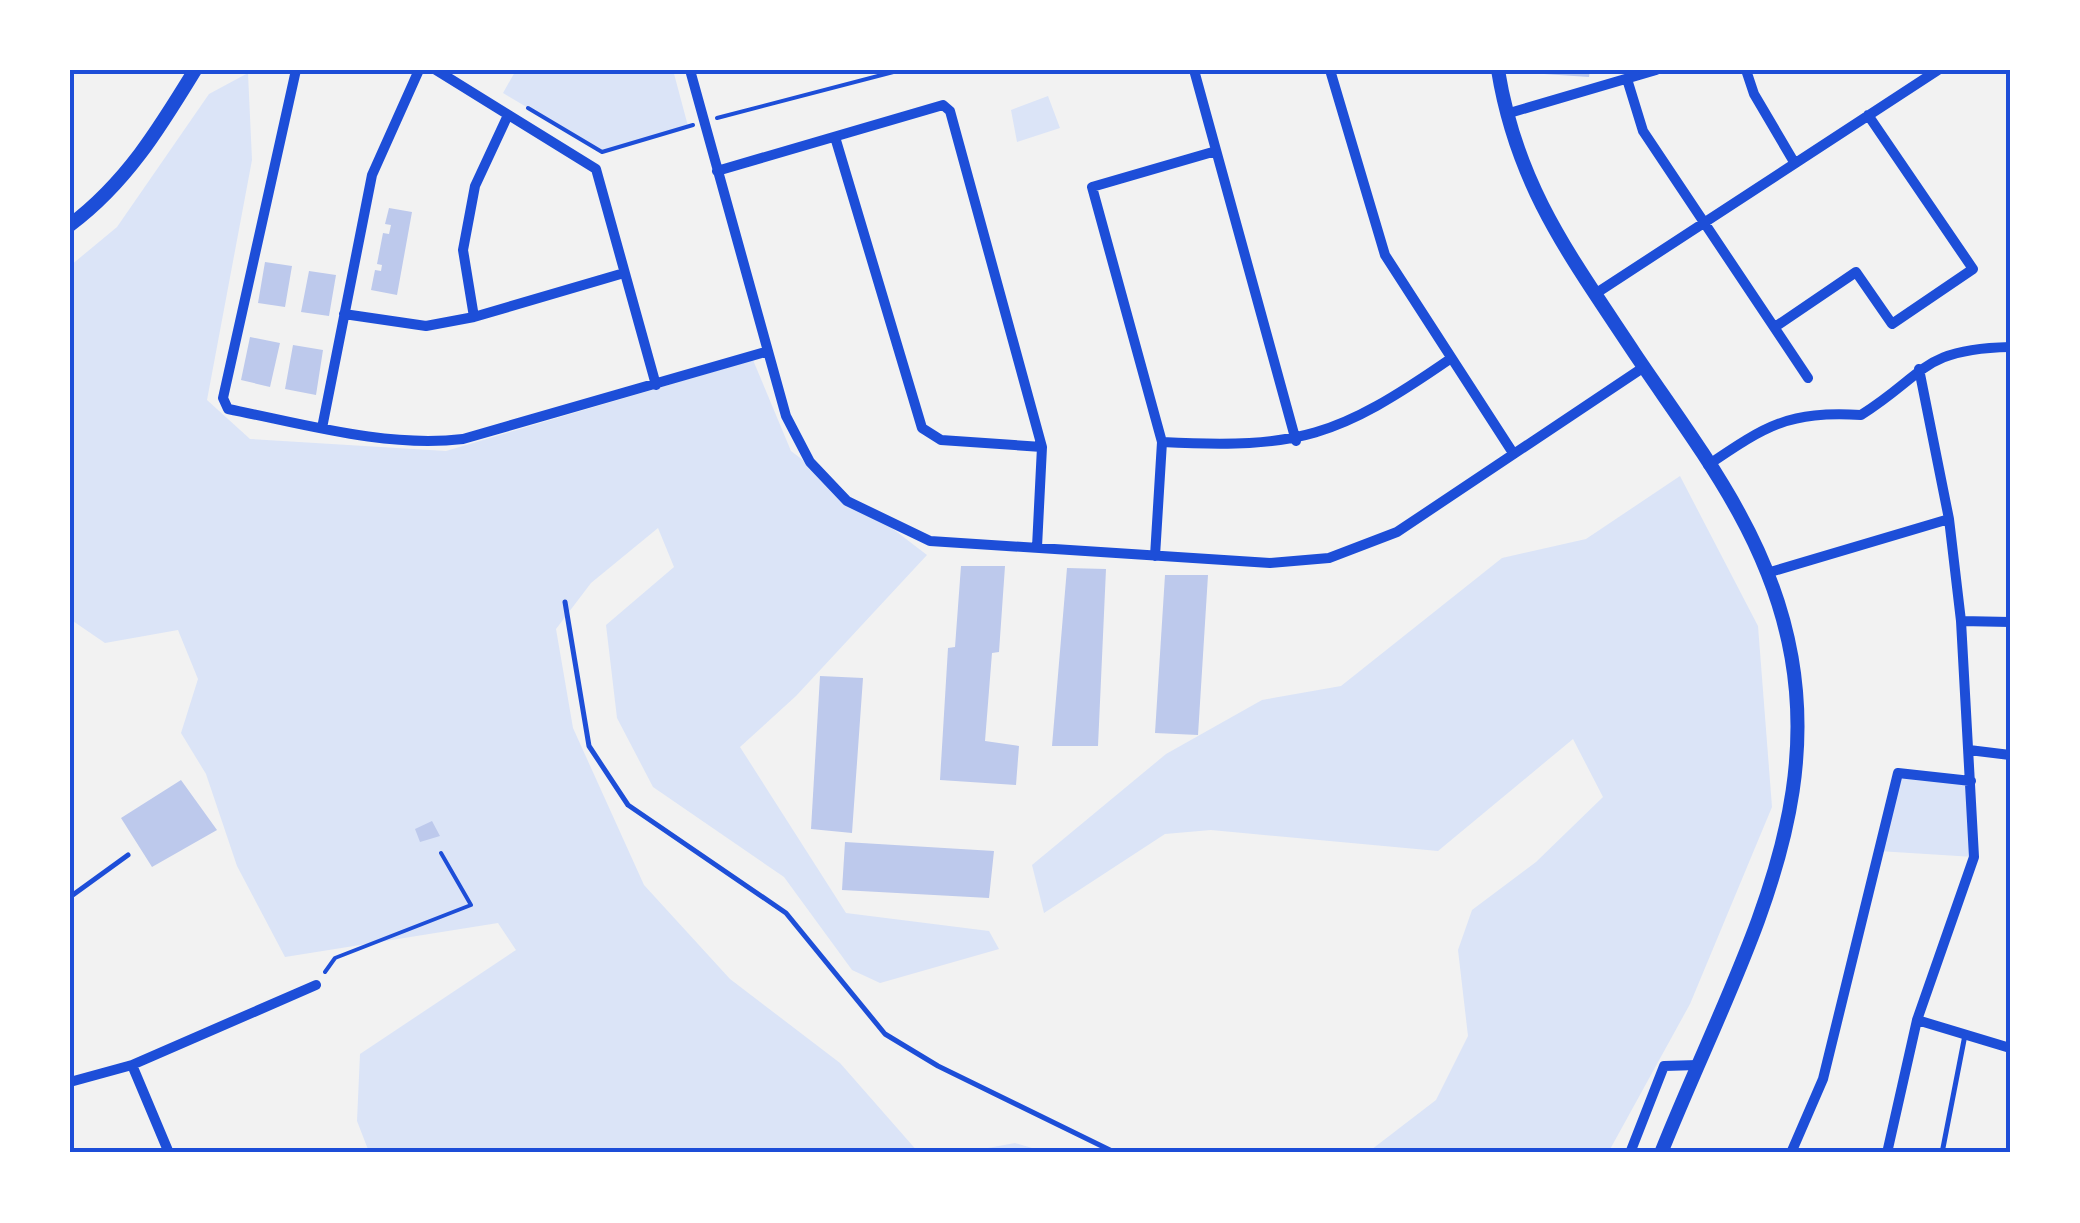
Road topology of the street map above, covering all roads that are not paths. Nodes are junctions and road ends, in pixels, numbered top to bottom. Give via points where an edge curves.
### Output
1 (195, 70) edge
2 (296, 70) edge
3 (420, 70) edge
4 (436, 70) edge
5 (690, 70) edge
6 (1194, 70) edge
7 (1330, 70) edge
8 (1498, 70) edge
9 (1656, 70) edge
10 (1746, 70) edge
11 (1938, 70) edge
12 (1626, 78) junction
13 (1506, 114) junction
14 (508, 115) junction
15 (1868, 116) junction
16 (835, 137) junction
17 (1216, 151) junction
18 (1794, 162) junction
19 (717, 171) junction
20 (1704, 223) junction
21 (70, 225) edge
22 (624, 273) junction
23 (1595, 294) junction
24 (344, 314) junction
25 (474, 317) junction
26 (1775, 327) junction
27 (2010, 348) edge
28 (765, 352) junction
29 (1450, 359) junction
30 (1644, 367) junction
31 (1920, 369) junction
32 (1808, 378) dead end
33 (656, 385) junction
34 (322, 428) junction
35 (1296, 441) junction
36 (1162, 442) junction
37 (1042, 447) junction
38 (1514, 454) junction
39 (1708, 465) junction
40 (1949, 518) junction
41 (1038, 547) junction
42 (1154, 556) junction
43 (1766, 572) junction
44 (566, 602) dead end
45 (1960, 621) junction
46 (2010, 622) edge
47 (1969, 750) junction
48 (2010, 754) edge
49 (1971, 782) junction
50 (128, 856) dead end
51 (70, 897) edge
52 (316, 984) road end
53 (1917, 1020) junction
54 (1964, 1035) junction
55 (2010, 1048) edge
56 (132, 1065) junction
57 (1698, 1065) junction
58 (70, 1082) edge
59 (169, 1153) edge
60 (1116, 1153) edge
61 (1630, 1153) edge
62 (1661, 1153) edge
63 (1791, 1153) edge
64 (1887, 1153) edge
65 (1942, 1153) edge

1 - 21 street via 143,155
2 - 34 street via 223,398 228,409
3 - 24 street via 372,175
4 - 14 street
5 - 19 street
6 - 17 street
7 - 29 street via 1386,255
8 - 13 street
9 - 12 street
10 - 18 street
11 - 15 street
12 - 13 street
12 - 20 street via 1643,131
13 - 23 street via 1534,197
14 - 22 street via 596,169
14 - 25 street via 475,186 463,250
15 - 18 street
15 - 26 street via 1972,268 1892,324 1856,272
16 - 19 street
16 - 37 street via 922,428 942,440
16 - 37 street via 943,106 950,111
17 - 35 street
17 - 36 street via 1092,187
18 - 20 street
19 - 28 street
20 - 23 street
20 - 26 street
22 - 25 street
22 - 33 street
23 - 30 street
24 - 25 street via 426,326
24 - 34 street
26 - 32 street
27 - 31 street via 1965,350
28 - 33 street
28 - 41 street via 810,462 847,501 930,541
29 - 35 street via 1338,428
29 - 38 street
30 - 38 street
30 - 39 street
31 - 39 street via 1860,415 1808,412 1752,435
31 - 40 street
33 - 34 street via 463,440 433,443
35 - 36 street
36 - 42 street
37 - 41 street
38 - 42 street via 1397,532 1329,558 1270,563
39 - 43 street
40 - 43 street
40 - 45 street
41 - 42 street
43 - 57 street via 1798,694 1795,796 1779,865
44 - 60 lane via 589,746 628,804 786,913 885,1034
45 - 46 street
45 - 47 street
47 - 48 street
47 - 49 street
49 - 53 street via 1974,857
49 - 63 street via 1898,773 1823,1079
50 - 51 lane
52 - 56 street
53 - 54 street
53 - 64 street
54 - 55 street
54 - 65 lane
56 - 58 street
56 - 59 street
57 - 61 street via 1664,1066
57 - 62 street

